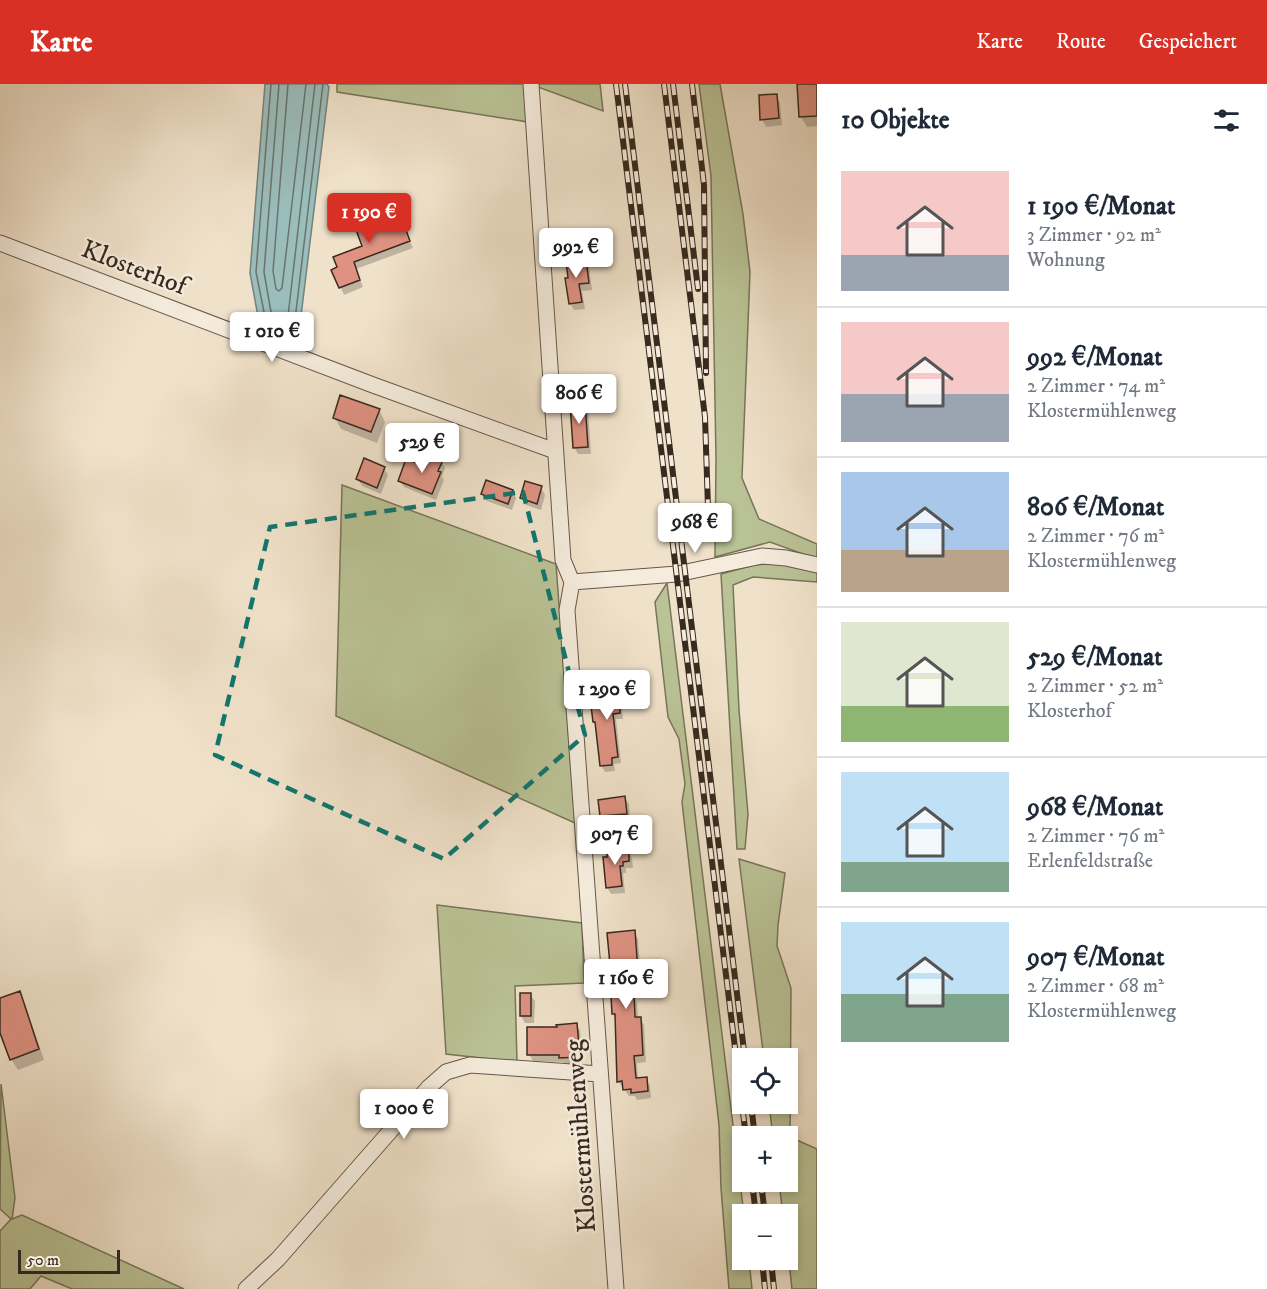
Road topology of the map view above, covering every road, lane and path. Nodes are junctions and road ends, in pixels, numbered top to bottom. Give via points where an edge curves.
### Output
1 (531, 84) edge
2 (0, 243) edge
3 (555, 451) junction
4 (817, 565) edge
5 (572, 582) junction
6 (600, 1074) junction
7 (246, 1289) edge
8 (616, 1289) edge

1 - 3 street, Klostermühlenweg
2 - 3 street, Klosterhof
3 - 5 street, Klostermühlenweg via 563,560
4 - 5 street via 762,556 677,574
5 - 6 street, Klostermühlenweg via 567,610
6 - 7 street via 470,1065 446,1072 278,1259
6 - 8 street, Klostermühlenweg

